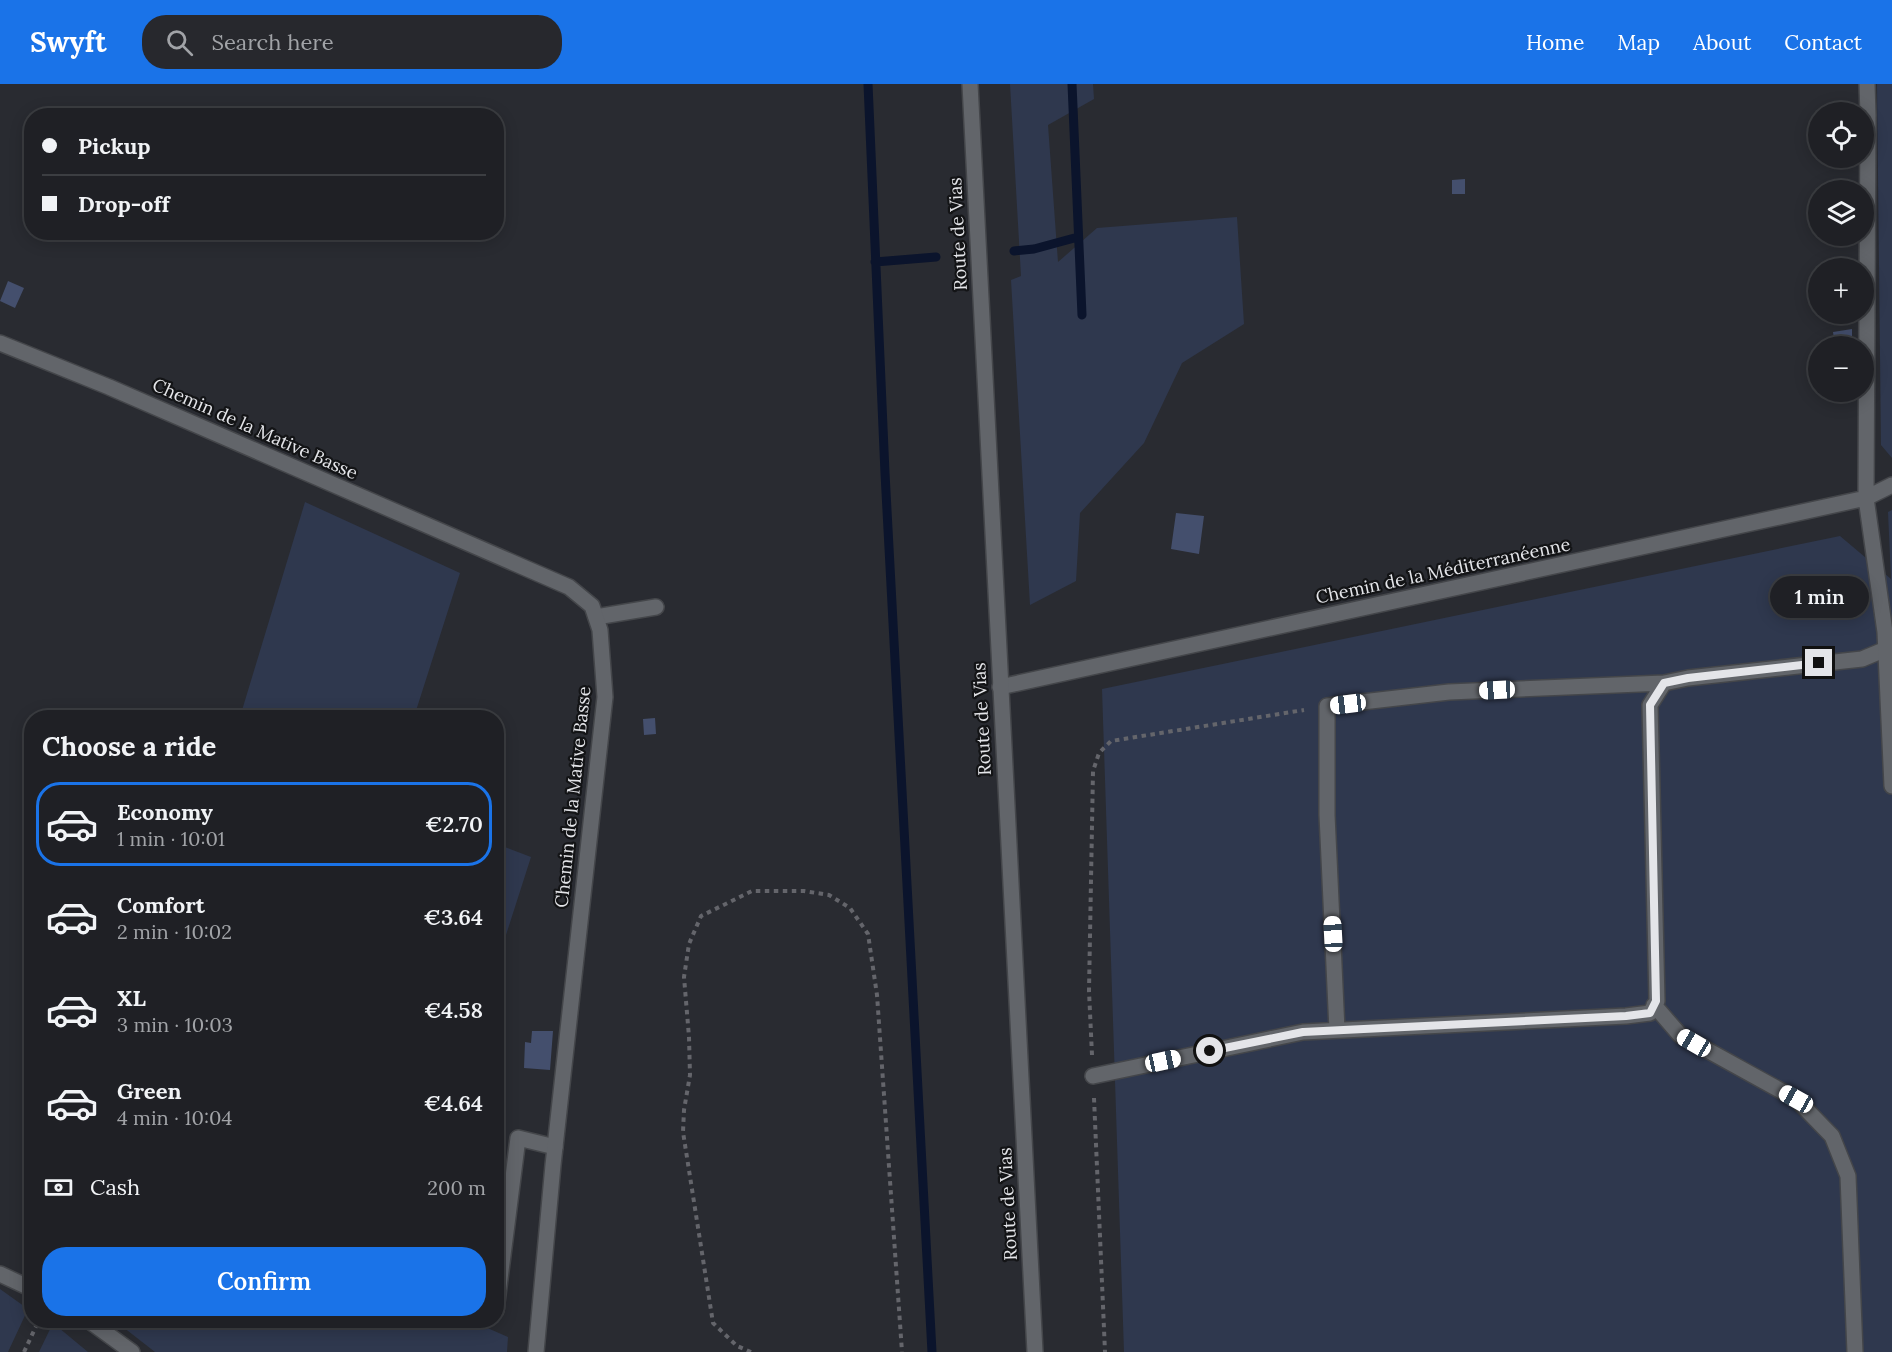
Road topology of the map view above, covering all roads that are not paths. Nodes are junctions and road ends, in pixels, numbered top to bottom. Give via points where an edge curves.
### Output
1 (970, 84) edge
2 (1867, 84) edge
3 (0, 343) edge
4 (1892, 485) edge
5 (1866, 498) junction
6 (656, 607) dead end
7 (596, 617) junction
8 (1886, 649) junction
9 (1664, 683) junction
10 (1000, 687) junction
11 (1892, 786) edge
12 (1654, 1005) junction
13 (1337, 1030) junction
14 (1093, 1076) road end
15 (555, 1147) junction
16 (504, 1247) edge
17 (0, 1274) edge
18 (24, 1285) edge
19 (99, 1328) edge
20 (132, 1352) edge
21 (536, 1352) edge
22 (1035, 1352) edge
23 (1855, 1352) edge

1 - 10 street, Route de Vias
2 - 5 street
3 - 7 street, Chemin de la Mative Basse via 569,587 592,606
4 - 5 street, Chemin de la Méditerranéenne
5 - 8 street
5 - 10 street, Chemin de la Méditerranéenne
6 - 7 street
7 - 15 street, Chemin de la Mative Basse via 605,697
8 - 9 street via 1862,658
8 - 11 street
9 - 12 street via 1650,705
9 - 13 street via 1449,692 1327,706 1327,814
10 - 22 street, Route de Vias
12 - 13 street via 1650,1013 1626,1016
12 - 23 street via 1680,1035 1796,1099 1832,1136 1848,1176
13 - 14 street via 1303,1032
15 - 16 street via 518,1138
15 - 21 street, Chemin de la Mative Basse
17 - 18 street
19 - 20 street

